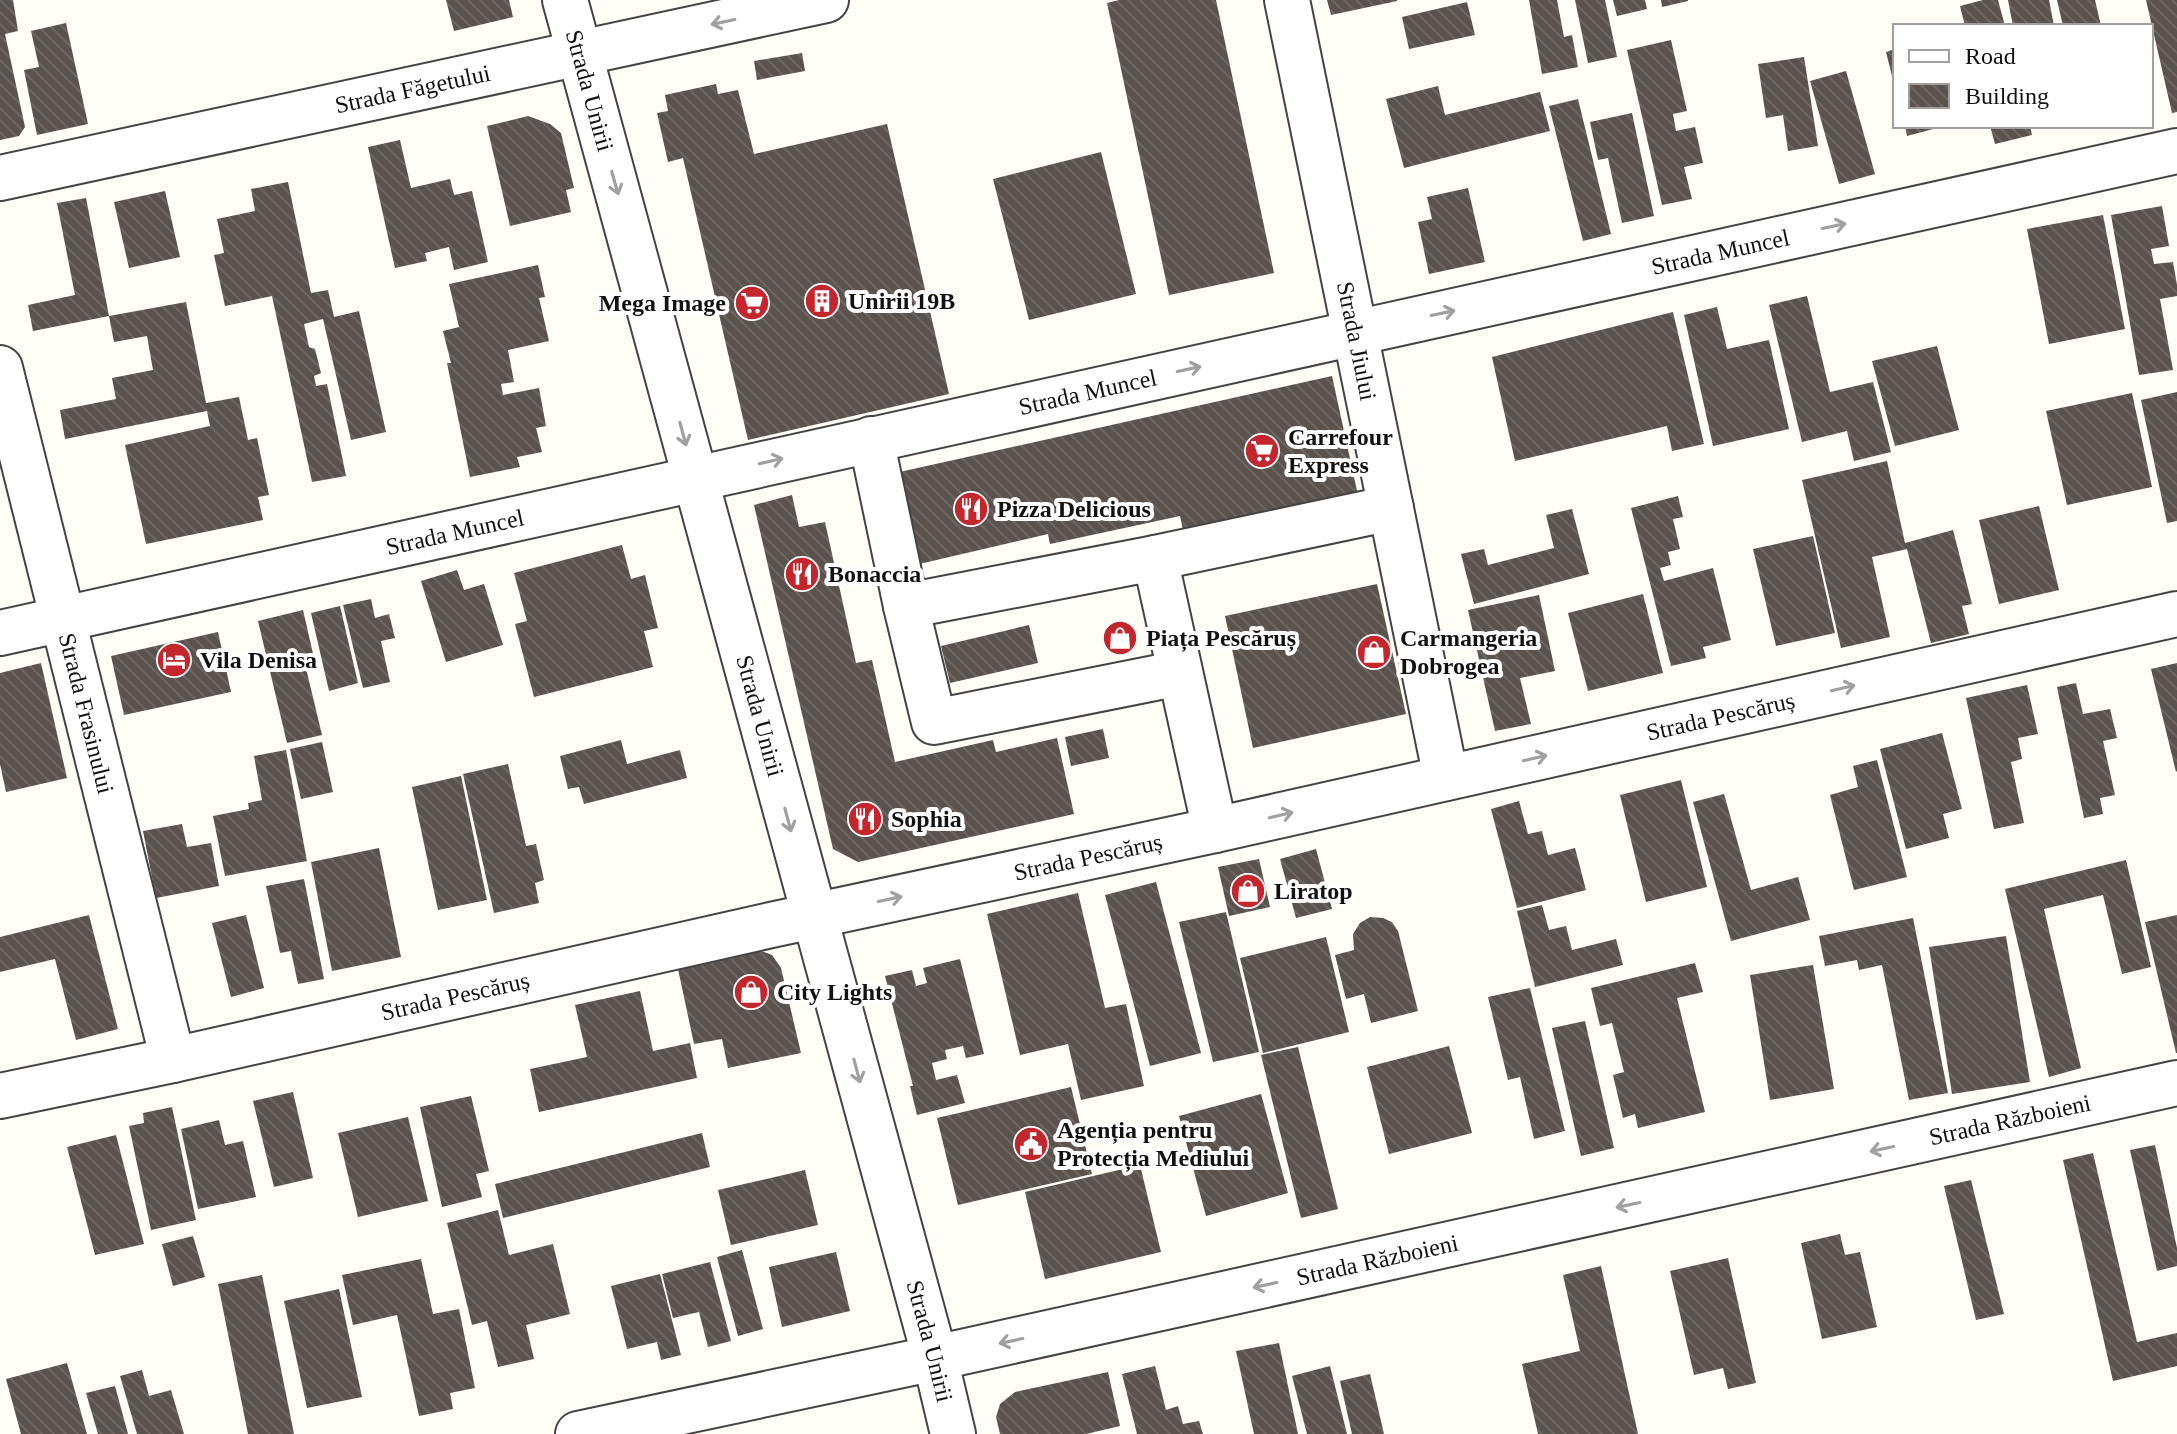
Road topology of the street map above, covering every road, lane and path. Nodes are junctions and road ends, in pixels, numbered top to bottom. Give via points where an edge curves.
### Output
1 (565, 0) edge
2 (826, 0) edge
3 (1287, 0) edge
4 (579, 53) junction
5 (2177, 151) edge
6 (0, 178) edge
7 (1355, 332) junction
8 (0, 368) edge
9 (871, 439) junction
10 (695, 479) junction
11 (1391, 508) junction
12 (1155, 558) junction
13 (906, 606) junction
14 (2177, 614) edge
15 (64, 620) junction
16 (0, 633) edge
17 (1180, 673) junction
18 (1446, 778) junction
19 (1215, 830) junction
20 (814, 915) junction
21 (173, 1060) junction
22 (2177, 1083) edge
23 (0, 1096) edge
24 (935, 1358) junction
25 (578, 1434) edge
26 (953, 1434) edge

1 - 4 street, Strada Unirii
2 -> 4 street, Strada Făgetului
3 - 7 street, Strada Jiului
4 - 6 street, Strada Făgetului
4 -> 10 street, Strada Unirii
7 -> 5 street, Strada Muncel
9 -> 7 street, Strada Muncel
7 - 11 street, Strada Jiului
8 - 15 street, Strada Frasinului
10 -> 9 street, Strada Muncel
9 - 13 street
10 - 15 street, Strada Muncel
10 -> 20 street, Strada Unirii
11 - 12 street
11 - 18 street, Strada Jiului
12 - 13 street
12 - 17 street
13 - 17 street via 934,722
18 -> 14 street, Strada Pescăruș
15 - 16 street, Strada Muncel
15 - 21 street, Strada Frasinului
17 - 19 street
19 -> 18 street, Strada Pescăruș
20 -> 19 street, Strada Pescăruș
20 - 21 street, Strada Pescăruș
20 -> 24 street, Strada Unirii
21 - 23 street, Strada Pescăruș
22 -> 24 street, Strada Războieni
24 - 25 street, Strada Războieni
24 - 26 street, Strada Unirii

